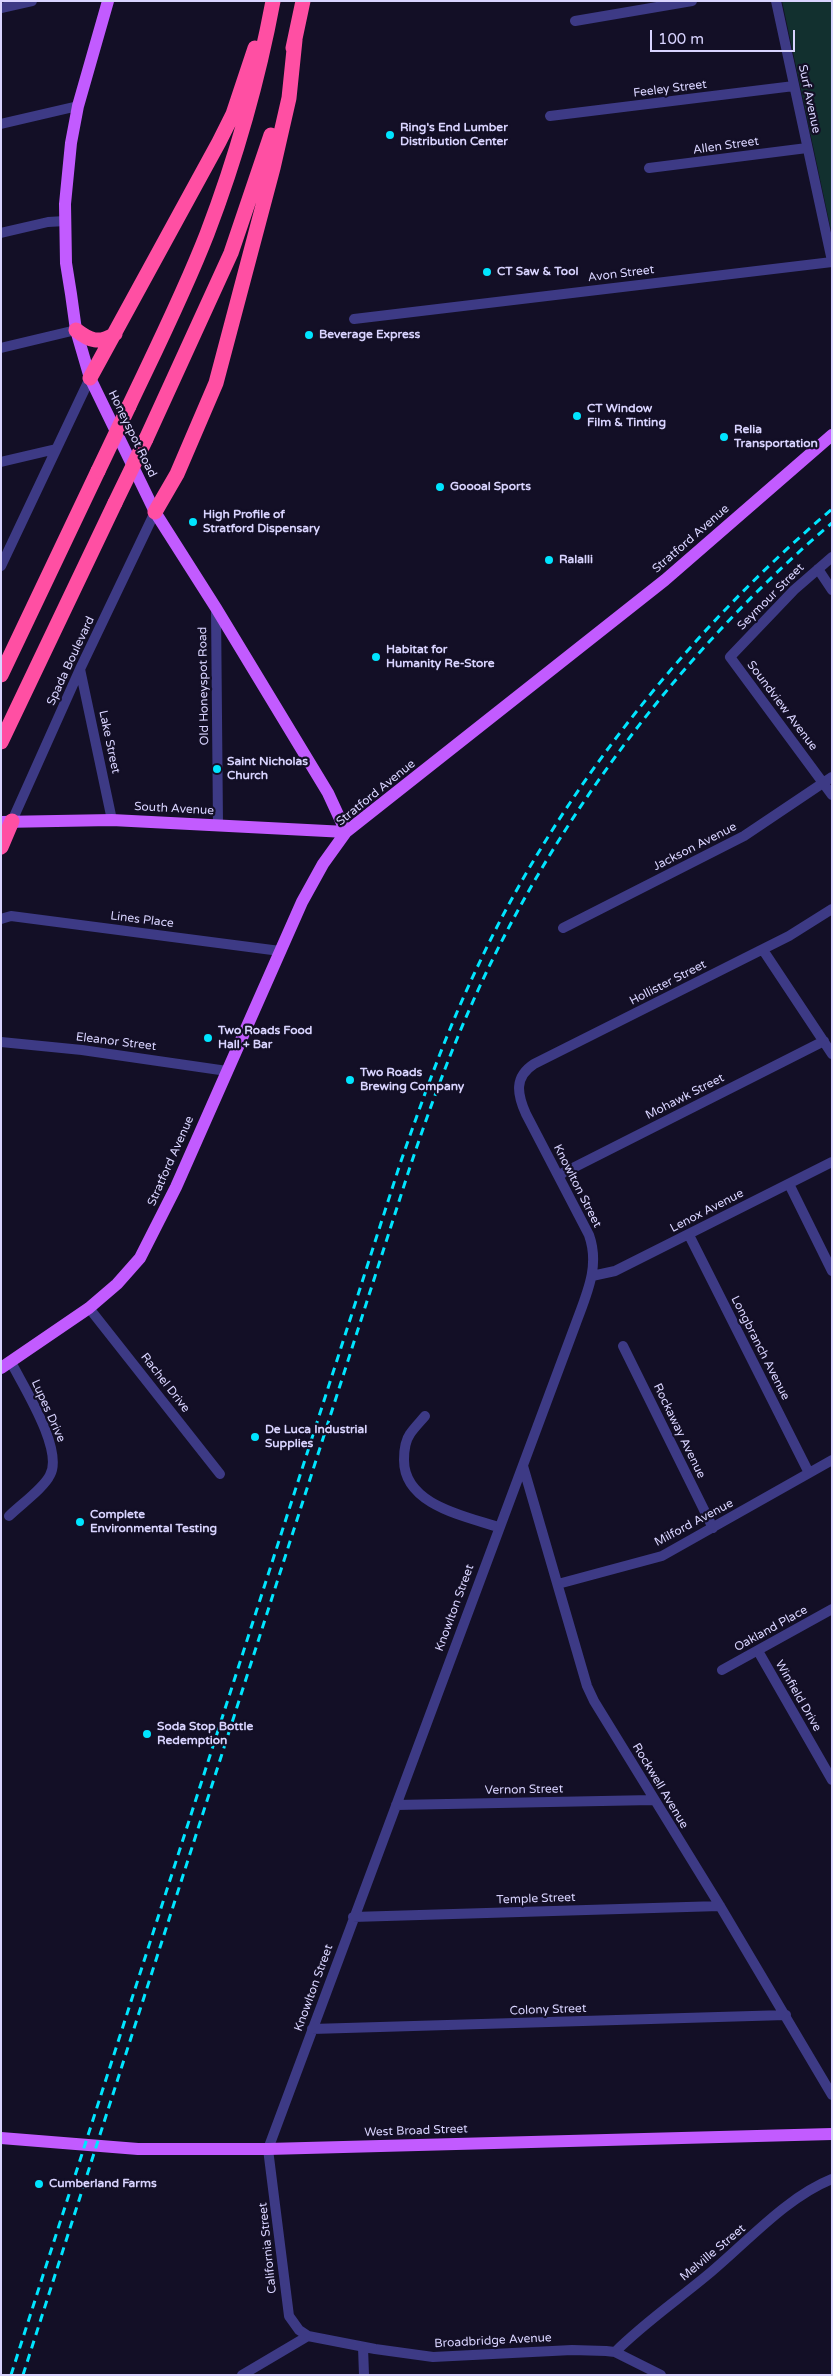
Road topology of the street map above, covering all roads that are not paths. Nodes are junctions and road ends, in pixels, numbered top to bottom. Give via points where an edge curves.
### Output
1 (32, 1) edge
2 (108, 1) edge
3 (272, 1) edge
4 (303, 1) edge
5 (692, 1) edge
6 (776, 1) edge
7 (1, 8) edge
8 (575, 21) dead end
9 (295, 40) junction
10 (794, 86) junction
11 (78, 106) junction
12 (550, 116) dead end
13 (1, 124) edge
14 (807, 148) junction
15 (649, 168) dead end
16 (65, 221) junction
17 (1, 233) edge
18 (832, 262) edge
19 (354, 319) dead end
20 (76, 330) junction
21 (115, 334) junction
22 (1, 348) edge
23 (90, 378) junction
24 (832, 435) edge
25 (56, 449) junction
26 (1, 462) edge
27 (155, 512) junction
28 (832, 557) edge
29 (1, 566) edge
30 (818, 569) junction
31 (832, 590) edge
32 (216, 608) junction
33 (730, 656) joint
34 (80, 668) junction
35 (1, 675) edge
36 (1, 742) edge
37 (827, 780) edge
38 (832, 795) edge
39 (112, 820) junction
40 (7, 822) edge
41 (218, 825) junction
42 (346, 832) junction
43 (1, 848) edge
44 (832, 909) edge
45 (1, 919) edge
46 (563, 928) dead end
47 (763, 950) junction
48 (280, 951) junction
49 (1, 1042) edge
50 (824, 1042) junction
51 (832, 1054) edge
52 (226, 1071) junction
53 (519, 1081) joint
54 (832, 1162) edge
55 (559, 1175) junction
56 (789, 1184) junction
57 (689, 1235) junction
58 (832, 1271) edge
59 (592, 1276) junction
60 (89, 1308) junction
61 (623, 1346) dead end
62 (6, 1365) edge
63 (425, 1416) dead end
64 (832, 1460) edge
65 (523, 1466) junction
66 (809, 1473) junction
67 (220, 1474) dead end
68 (9, 1516) dead end
69 (498, 1528) junction
70 (713, 1528) junction
71 (558, 1584) junction
72 (832, 1609) edge
73 (758, 1651) junction
74 (722, 1670) dead end
75 (832, 1780) edge
76 (653, 1800) junction
77 (396, 1805) junction
78 (720, 1906) junction
79 (353, 1917) junction
80 (786, 2015) junction
81 (312, 2029) junction
82 (832, 2095) edge
83 (832, 2134) edge
84 (1, 2138) edge
85 (268, 2149) junction
86 (832, 2179) edge
87 (308, 2336) junction
88 (363, 2347) junction
89 (615, 2352) junction
90 (242, 2375) edge
91 (364, 2375) edge
92 (661, 2375) edge

1 - 7 street
2 - 11 main road, Honeyspot Road
3 - 21 highway via 233,114
3 - 35 highway, bridge via 252,95 223,192 188,279
4 - 9 highway
5 - 8 street
6 - 10 street, Surf Avenue
9 - 27 highway via 289,98 273,168 216,383 178,474
9 - 36 highway, bridge via 268,147 217,287
10 - 12 street, Feeley Street
10 - 14 street, Surf Avenue
11 - 13 street
11 - 16 main road, Honeyspot Road
14 - 15 street, Allen Street
14 - 18 street, Surf Avenue
16 - 17 street
16 - 20 main road, Honeyspot Road via 66,263
18 - 19 street, Avon Street
20 - 21 highway via 87,339 96,341
20 - 22 street
20 - 23 main road, Honeyspot Road
21 - 23 highway
23 - 25 street
23 - 27 main road, Honeyspot Road
24 - 42 main road, Stratford Avenue via 665,580
25 - 26 street
25 - 29 street
27 - 32 main road, Honeyspot Road
27 - 34 street, Spada Boulevard
28 - 30 street, Seymour Street
30 - 31 street
30 - 33 street, Seymour Street
32 - 41 street, Old Honeyspot Road
32 - 42 main road, Honeyspot Road via 334,804
33 - 37 street, Soundview Avenue
34 - 39 street, Lake Street
34 - 40 street, Spada Boulevard
37 - 38 street, Soundview Avenue
37 - 46 street, Jackson Avenue via 744,836
39 - 40 main road, South Avenue
39 - 41 main road, South Avenue
40 - 43 highway
41 - 42 main road, South Avenue
42 - 48 main road, Stratford Avenue via 316,876
44 - 47 street, Hollister Street
45 - 48 street, Lines Place via 12,916
47 - 50 street
47 - 53 street, Hollister Street via 534,1064
48 - 52 main road, Stratford Avenue
49 - 52 street, Eleanor Street
50 - 51 street
50 - 55 street, Mohawk Street
52 - 60 main road, Stratford Avenue via 148,1245 132,1268
53 - 55 street, Knowlton Street via 521,1104
54 - 56 street, Lenox Avenue
55 - 59 street, Knowlton Street via 591,1240
56 - 57 street, Lenox Avenue
56 - 58 street
57 - 59 street, Lenox Avenue via 615,1271
57 - 66 street, Longbranch Avenue
59 - 65 street, Knowlton Street
60 - 62 main road, Stratford Avenue
60 - 67 street, Rachel Drive
61 - 70 street, Rockaway Avenue
62 - 68 street, Lupes Drive via 50,1443 54,1458 50,1475
63 - 69 street via 409,1435 405,1447 404,1468 412,1486 425,1499 439,1506
64 - 66 street, Milford Avenue
65 - 69 street, Knowlton Street
65 - 71 street, Rockwell Avenue
66 - 70 street, Milford Avenue
69 - 77 street, Knowlton Street
70 - 71 street, Milford Avenue via 662,1556
71 - 76 street, Rockwell Avenue via 588,1686
72 - 73 street, Oakland Place
73 - 74 street, Oakland Place
73 - 75 street, Winfield Drive
76 - 77 street, Vernon Street
76 - 78 street, Rockwell Avenue
77 - 79 street, Knowlton Street
78 - 79 street, Temple Street
78 - 80 street, Rockwell Avenue
79 - 81 street, Knowlton Street
80 - 81 street, Colony Street
80 - 82 street, Rockwell Avenue
81 - 85 street, Knowlton Street
83 - 85 main road, West Broad Street
84 - 85 main road, West Broad Street via 138,2149
85 - 87 street, California Street via 289,2316
86 - 89 street, Melville Street via 802,2195
87 - 88 street, Broadbridge Avenue
87 - 90 street
88 - 89 street, Broadbridge Avenue via 433,2357 572,2350
88 - 91 street
89 - 92 street, Broadbridge Avenue

